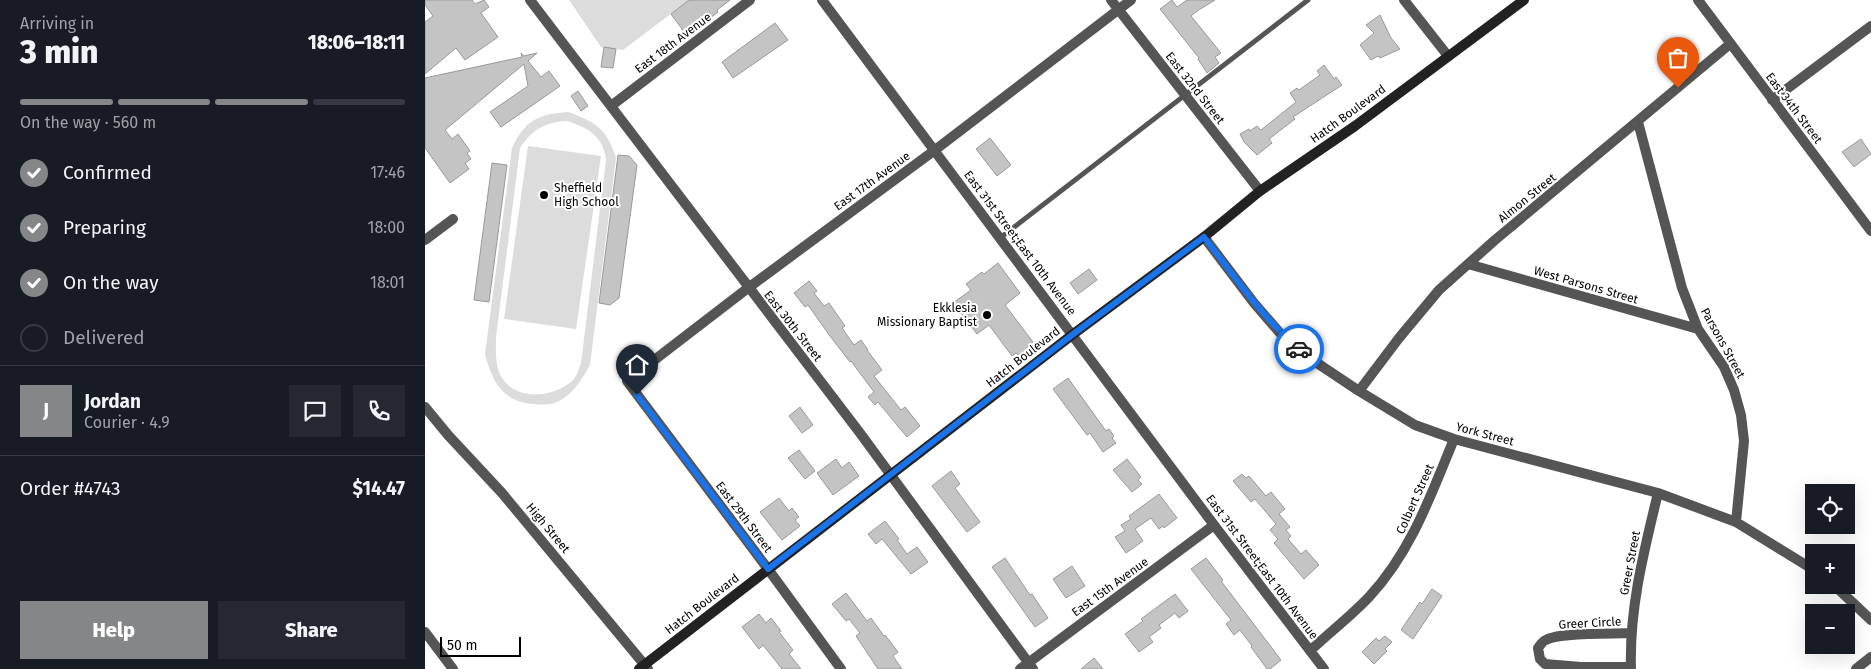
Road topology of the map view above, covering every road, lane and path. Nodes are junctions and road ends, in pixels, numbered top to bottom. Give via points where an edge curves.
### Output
1 (530, 0) edge
2 (750, 0) edge
3 (822, 0) edge
4 (1111, 0) edge
5 (1131, 0) edge
6 (1309, 0) edge
7 (1404, 0) edge
8 (1524, 0) edge
9 (1697, 0) edge
10 (1119, 9) junction
11 (1871, 26) edge
12 (1730, 44) junction
13 (1448, 56) junction
14 (1186, 96) junction
15 (1772, 100) junction
16 (611, 106) junction
17 (1638, 122) junction
18 (935, 150) junction
19 (1260, 191) junction
20 (453, 219) dead end
21 (1871, 231) edge
22 (1204, 237) junction
23 (1000, 238) junction
24 (425, 240) edge
25 (1468, 264) junction
26 (748, 288) junction
27 (1698, 329) junction
28 (1072, 335) junction
29 (627, 381) joint
30 (1359, 391) junction
31 (425, 407) edge
32 (1454, 440) junction
33 (891, 475) junction
34 (1658, 493) junction
35 (1736, 522) junction
36 (1214, 525) junction
37 (1805, 564) edge
38 (768, 569) junction
39 (1845, 594) edge
40 (1870, 615) edge
41 (425, 632) edge
42 (1631, 633) junction
43 (1310, 651) junction
44 (1871, 657) edge
45 (1027, 667) edge
46 (644, 668) edge
47 (1631, 668) edge
48 (453, 669) edge
49 (841, 669) edge
50 (1324, 669) edge
51 (1857, 669) edge

1 - 16 street, East 30th Street
2 - 16 street, East 18th Avenue
3 - 18 street, East 31st Street;East 10th Avenue
4 - 10 street, East 32nd Street
5 - 10 street, East 17th Avenue
6 - 14 lane
7 - 13 street
8 - 13 main road, Hatch Boulevard
9 - 12 street, East 34th Street
10 - 14 street, East 32nd Street
10 - 18 street, East 17th Avenue
11 - 15 street
12 - 15 street, East 34th Street
12 - 17 street, Almon Street
13 - 19 main road, Hatch Boulevard via 1355,126
14 - 19 street, East 32nd Street
14 - 23 lane
15 - 21 street, East 34th Street
16 - 26 street, East 30th Street
17 - 25 street, Almon Street
17 - 27 street, Parsons Street via 1682,288
18 - 23 street, East 31st Street;East 10th Avenue
18 - 26 street, East 17th Avenue
19 - 22 main road, Hatch Boulevard
20 - 24 street
22 - 28 main road, Hatch Boulevard
22 - 30 street, York Street via 1280,333
23 - 28 street, East 31st Street;East 10th Avenue
25 - 27 street, West Parsons Street
25 - 30 street, Almon Street via 1425,305
26 - 29 street, East 17th Avenue
26 - 33 street, East 30th Street
27 - 35 street, Parsons Street via 1724,367 1741,415 1745,441
28 - 33 main road, Hatch Boulevard
28 - 36 street, East 31st Street;East 10th Avenue
29 - 38 street, East 29th Street
30 - 32 street, York Street via 1415,425
31 - 46 street, High Street via 502,493
32 - 34 street, York Street
32 - 43 street, Colbert Street via 1425,510 1402,553 1369,598
33 - 38 main road, Hatch Boulevard
33 - 45 street, East 30th Street
34 - 35 street, York Street
34 - 42 street, Greer Street via 1640,568
35 - 37 street, York Street
36 - 43 street, East 31st Street;East 10th Avenue
36 - 45 street, East 15th Avenue
38 - 46 main road, Hatch Boulevard
38 - 49 street, East 29th Street
39 - 40 street
41 - 48 street
42 - 47 street, Greer Street
42 - 47 street, Greer Circle via 1550,638 1538,648 1540,659 1545,664
43 - 50 street, East 31st Street;East 10th Avenue
44 - 51 street

